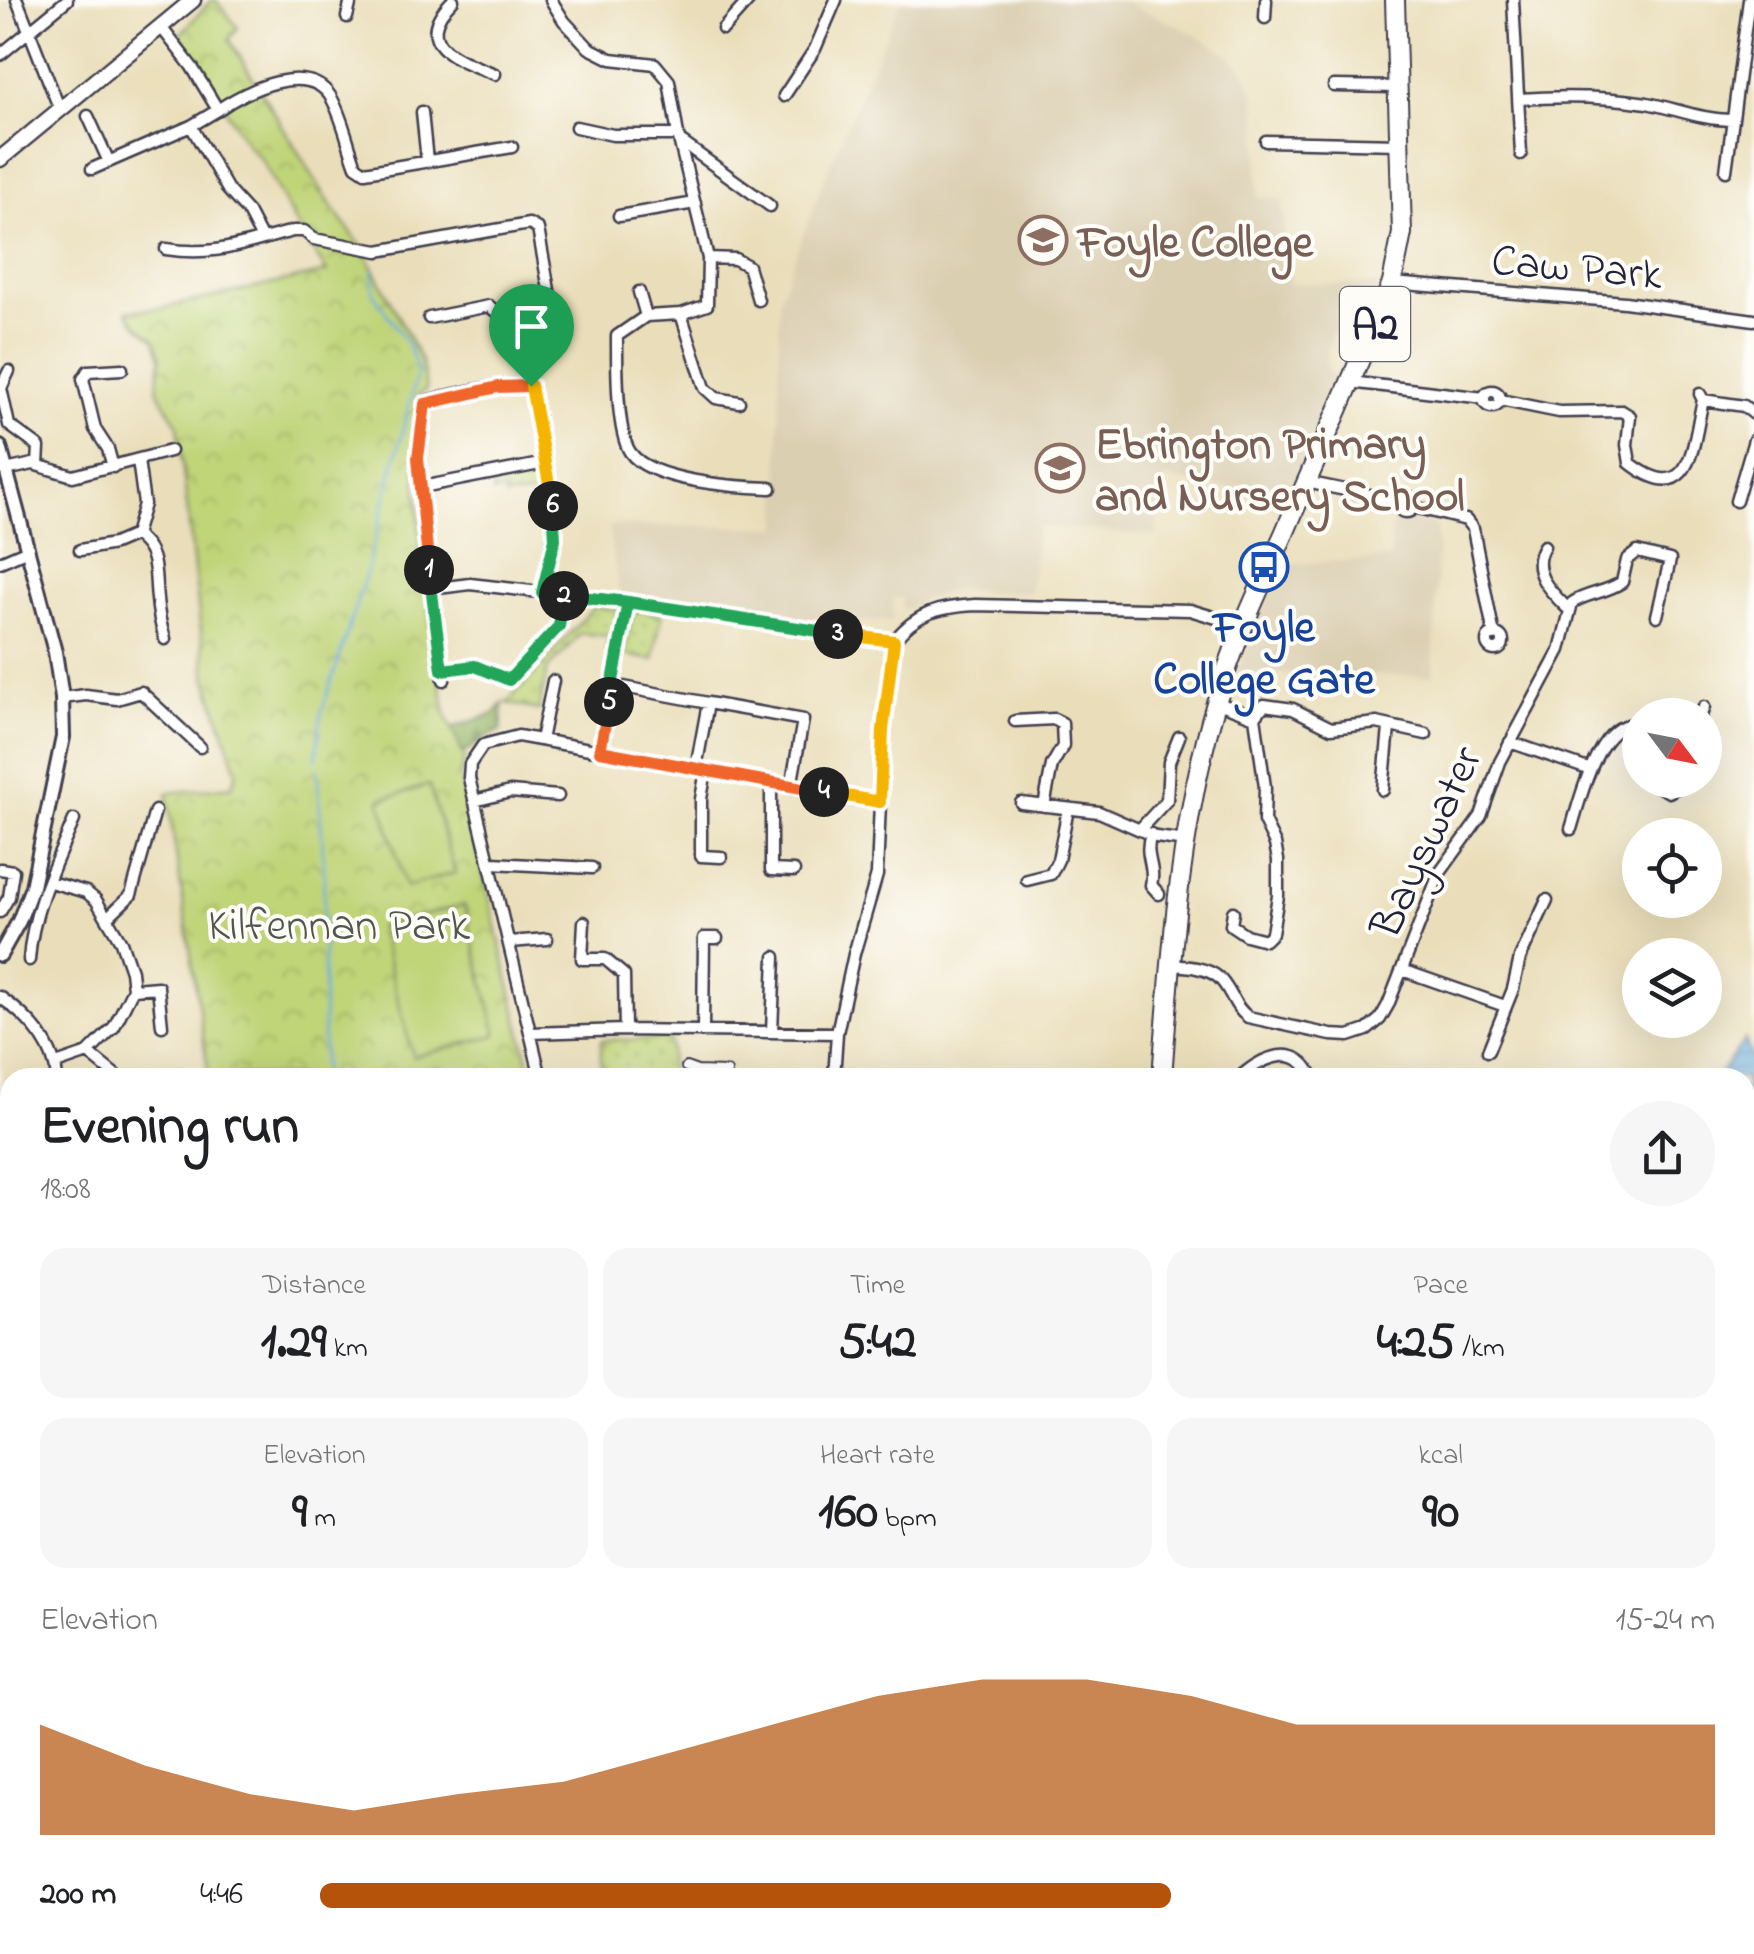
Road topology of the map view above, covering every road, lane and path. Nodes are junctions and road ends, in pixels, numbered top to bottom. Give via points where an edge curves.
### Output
1 (17, 0) edge
2 (67, 0) edge
3 (192, 0) edge
4 (352, 0) edge
5 (453, 0) edge
6 (551, 0) edge
7 (749, 0) edge
8 (836, 0) edge
9 (1266, 0) edge
10 (1395, 0) edge
11 (1514, 0) edge
12 (1749, 0) edge
13 (347, 17) dead end
14 (1265, 18) dead end
15 (161, 28) junction
16 (30, 30) junction
17 (723, 30) dead end
18 (0, 54) edge
19 (495, 74) dead end
20 (1334, 86) dead end
21 (1398, 87) junction
22 (784, 96) dead end
23 (1519, 99) junction
24 (60, 110) junction
25 (218, 110) junction
26 (422, 112) dead end
27 (88, 116) dead end
28 (1732, 120) junction
29 (191, 126) junction
30 (576, 127) dead end
31 (680, 138) junction
32 (1266, 141) dead end
33 (1399, 144) junction
34 (512, 147) dead end
35 (1520, 154) dead end
36 (0, 160) edge
37 (426, 161) junction
38 (108, 162) junction
39 (92, 170) dead end
40 (1726, 171) dead end
41 (696, 203) junction
42 (770, 206) dead end
43 (619, 216) dead end
44 (262, 239) junction
45 (166, 249) dead end
46 (708, 258) junction
47 (1392, 283) junction
48 (639, 292) dead end
49 (758, 300) dead end
50 (681, 314) junction
51 (646, 316) junction
52 (430, 318) dead end
53 (1754, 320) edge
54 (122, 369) dead end
55 (9, 370) dead end
56 (1349, 382) junction
57 (739, 402) dead end
58 (1754, 414) edge
59 (1754, 440) edge
60 (0, 447) edge
61 (170, 451) dead end
62 (138, 460) junction
63 (545, 463) junction
64 (38, 465) junction
65 (113, 467) junction
66 (6, 470) junction
67 (1306, 482) junction
68 (422, 487) junction
69 (772, 488) dead end
70 (1736, 502) dead end
71 (135, 534) junction
72 (1544, 546) dead end
73 (28, 550) junction
74 (80, 550) dead end
75 (0, 562) edge
76 (430, 589) junction
77 (542, 593) junction
78 (563, 596) junction
79 (628, 602) junction
80 (1569, 610) junction
81 (1657, 616) dead end
82 (1243, 626) junction
83 (1494, 635) dead end
84 (165, 639) dead end
85 (893, 647) junction
86 (553, 680) dead end
87 (612, 686) junction
88 (62, 698) junction
89 (1216, 702) junction
90 (708, 703) junction
91 (1255, 717) junction
92 (1015, 721) dead end
93 (1389, 728) junction
94 (1622, 728) edge
95 (1426, 734) dead end
96 (1180, 738) dead end
97 (541, 740) junction
98 (1510, 742) junction
99 (184, 751) dead end
100 (600, 751) junction
101 (701, 769) junction
102 (1588, 769) junction
103 (771, 782) junction
104 (791, 786) junction
105 (1382, 790) dead end
106 (558, 796) dead end
107 (474, 801) junction
108 (880, 802) junction
109 (1020, 803) dead end
110 (1044, 806) junction
111 (1068, 809) junction
112 (155, 811) dead end
113 (74, 820) dead end
114 (1572, 829) dead end
115 (1146, 831) junction
116 (1186, 841) junction
117 (722, 857) dead end
118 (492, 863) junction
119 (592, 868) dead end
120 (0, 869) edge
121 (794, 870) dead end
122 (1027, 880) dead end
123 (50, 882) junction
124 (1159, 894) dead end
125 (1547, 900) dead end
126 (0, 912) edge
127 (1233, 912) dead end
128 (108, 917) junction
129 (584, 922) dead end
130 (717, 938) dead end
131 (547, 939) dead end
132 (510, 942) junction
133 (0, 955) edge
134 (775, 957) dead end
135 (29, 960) dead end
136 (1170, 965) junction
137 (1402, 970) junction
138 (133, 989) junction
139 (0, 997) edge
140 (1505, 1006) junction
141 (162, 1026) dead end
142 (625, 1030) junction
143 (703, 1031) junction
144 (772, 1031) junction
145 (530, 1033) junction
146 (837, 1033) junction
147 (1488, 1051) dead end
148 (88, 1053) junction
149 (56, 1064) junction
150 (56, 1068) edge
151 (106, 1068) edge
152 (539, 1068) edge
153 (835, 1068) edge
154 (1163, 1068) edge
155 (1253, 1068) edge
156 (1309, 1068) edge

1 - 16 street
2 - 16 street
3 - 15 main road
4 - 13 street
5 - 19 street via 436,25 438,42 446,54
6 - 31 street via 589,48 662,69
7 - 17 street
8 - 22 street
9 - 14 street
10 - 21 highway, A2
11 - 23 street
12 - 28 street
15 - 24 main road
15 - 25 street
16 - 18 street
16 - 24 street
20 - 21 street
21 - 33 highway, A2
23 - 28 street via 1593,96
23 - 35 street
24 - 36 main road
25 - 29 street
25 - 37 street via 278,82 318,86 330,96 356,166 365,172
26 - 37 street
27 - 38 street
28 - 40 street
29 - 38 street
29 - 44 street
30 - 31 street
31 - 41 street
31 - 42 street
32 - 33 street
33 - 47 highway, A2 via 1402,232
34 - 37 street
38 - 39 street
41 - 43 street
41 - 46 street
44 - 45 street via 205,253
44 - 52 street via 304,231 378,252 529,224 538,229 550,300
46 - 49 street via 748,266
46 - 50 street via 708,305
47 - 53 street, Caw Park
47 - 56 highway, A2
48 - 51 street
50 - 51 street
50 - 57 street via 705,388 716,398
51 - 69 street via 618,336 616,386 626,448 654,470
54 - 65 street via 88,371 82,378
55 - 64 street via 0,388 9,425 40,446
56 - 58 street via 1484,398 1491,408 1500,400 1558,412 1622,411 1630,416 1630,463 1669,477 1689,465 1701,397
56 - 67 highway, A2
59 - 70 street
60 - 66 street
61 - 62 street
62 - 65 street
62 - 71 street via 144,504
63 - 68 street
63 - 68 street via 531,386 444,397 423,408
63 - 77 street via 556,525
64 - 65 street via 73,476
64 - 66 street
66 - 73 street
67 - 82 highway, A2
67 - 83 street via 1399,501 1408,512 1414,507 1466,520 1474,529
68 - 76 street
71 - 74 street
71 - 84 street via 154,558
72 - 80 street via 1539,571
73 - 75 street
73 - 88 street
76 - 77 street via 470,584
76 - 78 street via 443,675 475,666 509,680 559,626
77 - 78 street
78 - 79 street
79 - 85 street
79 - 87 street
80 - 81 street via 1577,599 1622,582 1627,560 1637,552 1670,560
80 - 98 street, Bayswater via 1560,650
82 - 85 street via 1190,610 975,605 921,615
82 - 89 highway, A2
85 - 108 street
86 - 97 street
87 - 90 street
87 - 100 street
88 - 99 street via 117,699 141,692 196,744
88 - 133 street via 60,765 32,888
89 - 91 street
89 - 116 highway, A2
90 - 101 street
90 - 104 street via 804,720
91 - 93 street via 1264,705 1280,705 1331,728
91 - 127 street via 1264,821 1278,860 1272,932 1266,940 1246,936 1232,925
92 - 110 street via 1062,724 1063,746
93 - 95 street
93 - 105 street
94 - 102 street
96 - 115 street via 1169,762 1167,800
97 - 100 street
97 - 107 street via 518,736 483,745 470,764
98 - 102 street, Bayswater
98 - 137 street, Bayswater via 1480,816 1439,874
100 - 101 street
101 - 103 street
101 - 117 street via 701,856
102 - 114 street
103 - 104 street
103 - 121 street via 771,870
104 - 108 street
106 - 107 street via 510,792
107 - 118 street
108 - 146 street via 873,893
109 - 110 street
110 - 111 street
111 - 115 street via 1099,812
111 - 122 street via 1050,874
112 - 128 street via 131,895
113 - 123 street
115 - 116 street
115 - 124 street via 1150,885
116 - 136 highway, A2
118 - 119 street
118 - 132 street
120 - 126 street via 12,871
123 - 128 street via 86,892
123 - 135 street
125 - 140 street
128 - 138 street
129 - 142 street via 582,959 605,959 624,976
130 - 143 street via 704,938
131 - 132 street
132 - 145 street
134 - 144 street
136 - 137 street, Bayswater via 1220,978 1248,1017 1331,1036 1367,1030 1380,1019
136 - 154 highway, A2
137 - 140 street, Bayswater
138 - 141 street via 158,987
138 - 148 street via 114,1027
139 - 149 street via 24,1015
140 - 147 street
142 - 143 street
142 - 145 street
143 - 144 street
144 - 146 street
145 - 152 street
146 - 153 street
148 - 149 street
148 - 151 street
149 - 150 street
155 - 156 street via 1281,1054

